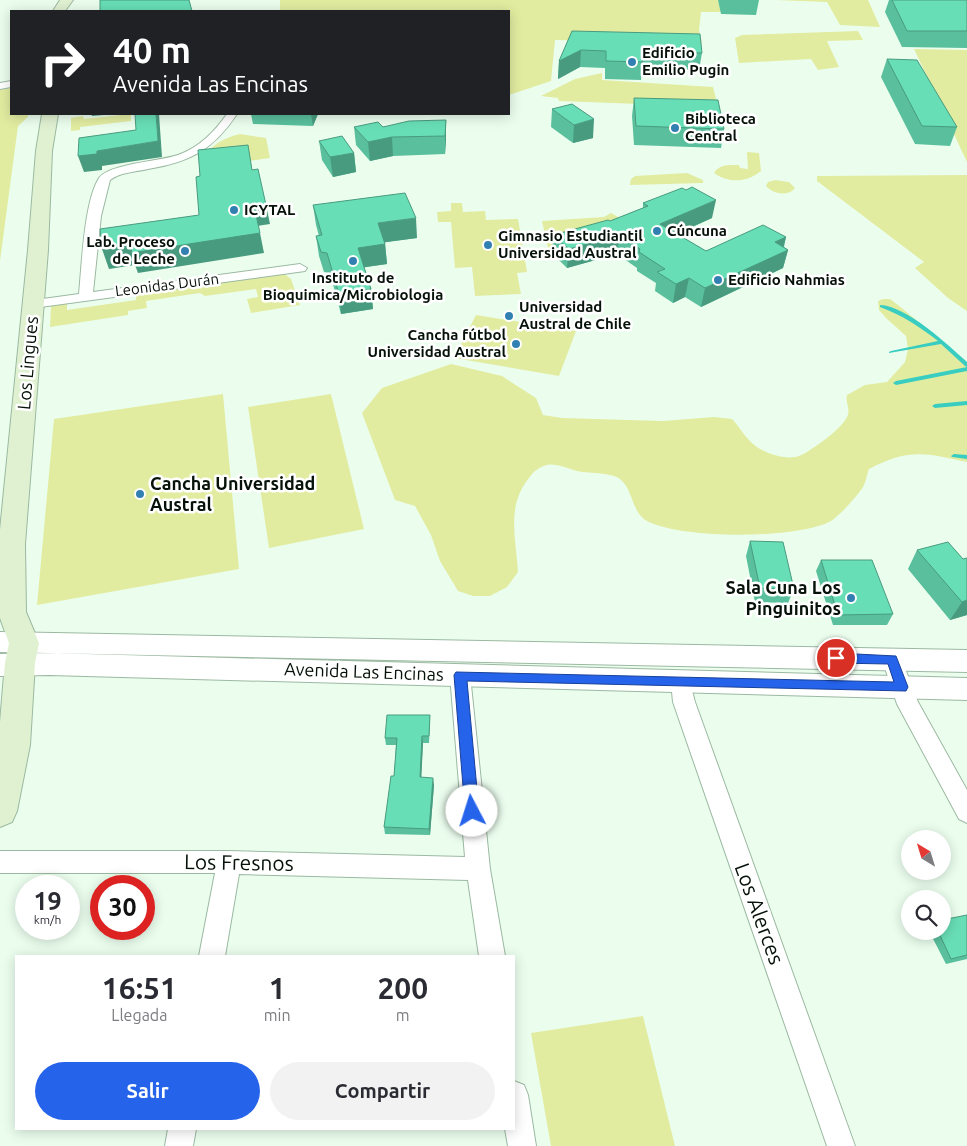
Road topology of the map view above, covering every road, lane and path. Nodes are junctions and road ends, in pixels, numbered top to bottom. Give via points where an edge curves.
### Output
1 (50, 115) edge
2 (231, 115) edge
3 (300, 268) dead end
4 (86, 296) junction
5 (33, 304) junction
6 (14, 650) edge
7 (892, 659) junction
8 (967, 661) edge
9 (466, 667) junction
10 (681, 681) junction
11 (902, 687) junction
12 (967, 689) edge
13 (0, 811) edge
14 (967, 812) edge
15 (0, 862) edge
16 (229, 862) junction
17 (478, 869) junction
18 (212, 955) edge
19 (492, 955) edge
20 (515, 1101) edge
21 (182, 1130) edge
22 (179, 1146) edge
23 (522, 1146) edge
24 (841, 1146) edge

1 - 5 main road, Los Lingues via 44,151
2 - 4 street via 220,133 186,158 110,174 105,178 99,195
3 - 4 street, Leonidas Durán
4 - 5 street, Leonidas Durán
5 - 6 main road, Los Lingues via 12,544
6 - 9 street, Avenida Las Encinas
6 - 13 main road, Los Lingues via 14,745
7 - 8 street, Avenida Las Encinas
7 - 9 street, Avenida Las Encinas
7 - 11 street
9 - 10 street, Avenida Las Encinas
9 - 17 street
10 - 11 street, Avenida Las Encinas
10 - 24 street, Los Alerces via 684,702
11 - 12 street, Avenida Las Encinas
11 - 14 street via 908,704
15 - 16 street, Los Fresnos
16 - 17 street, Los Fresnos
16 - 18 street
17 - 19 street
20 - 23 street
21 - 22 street

